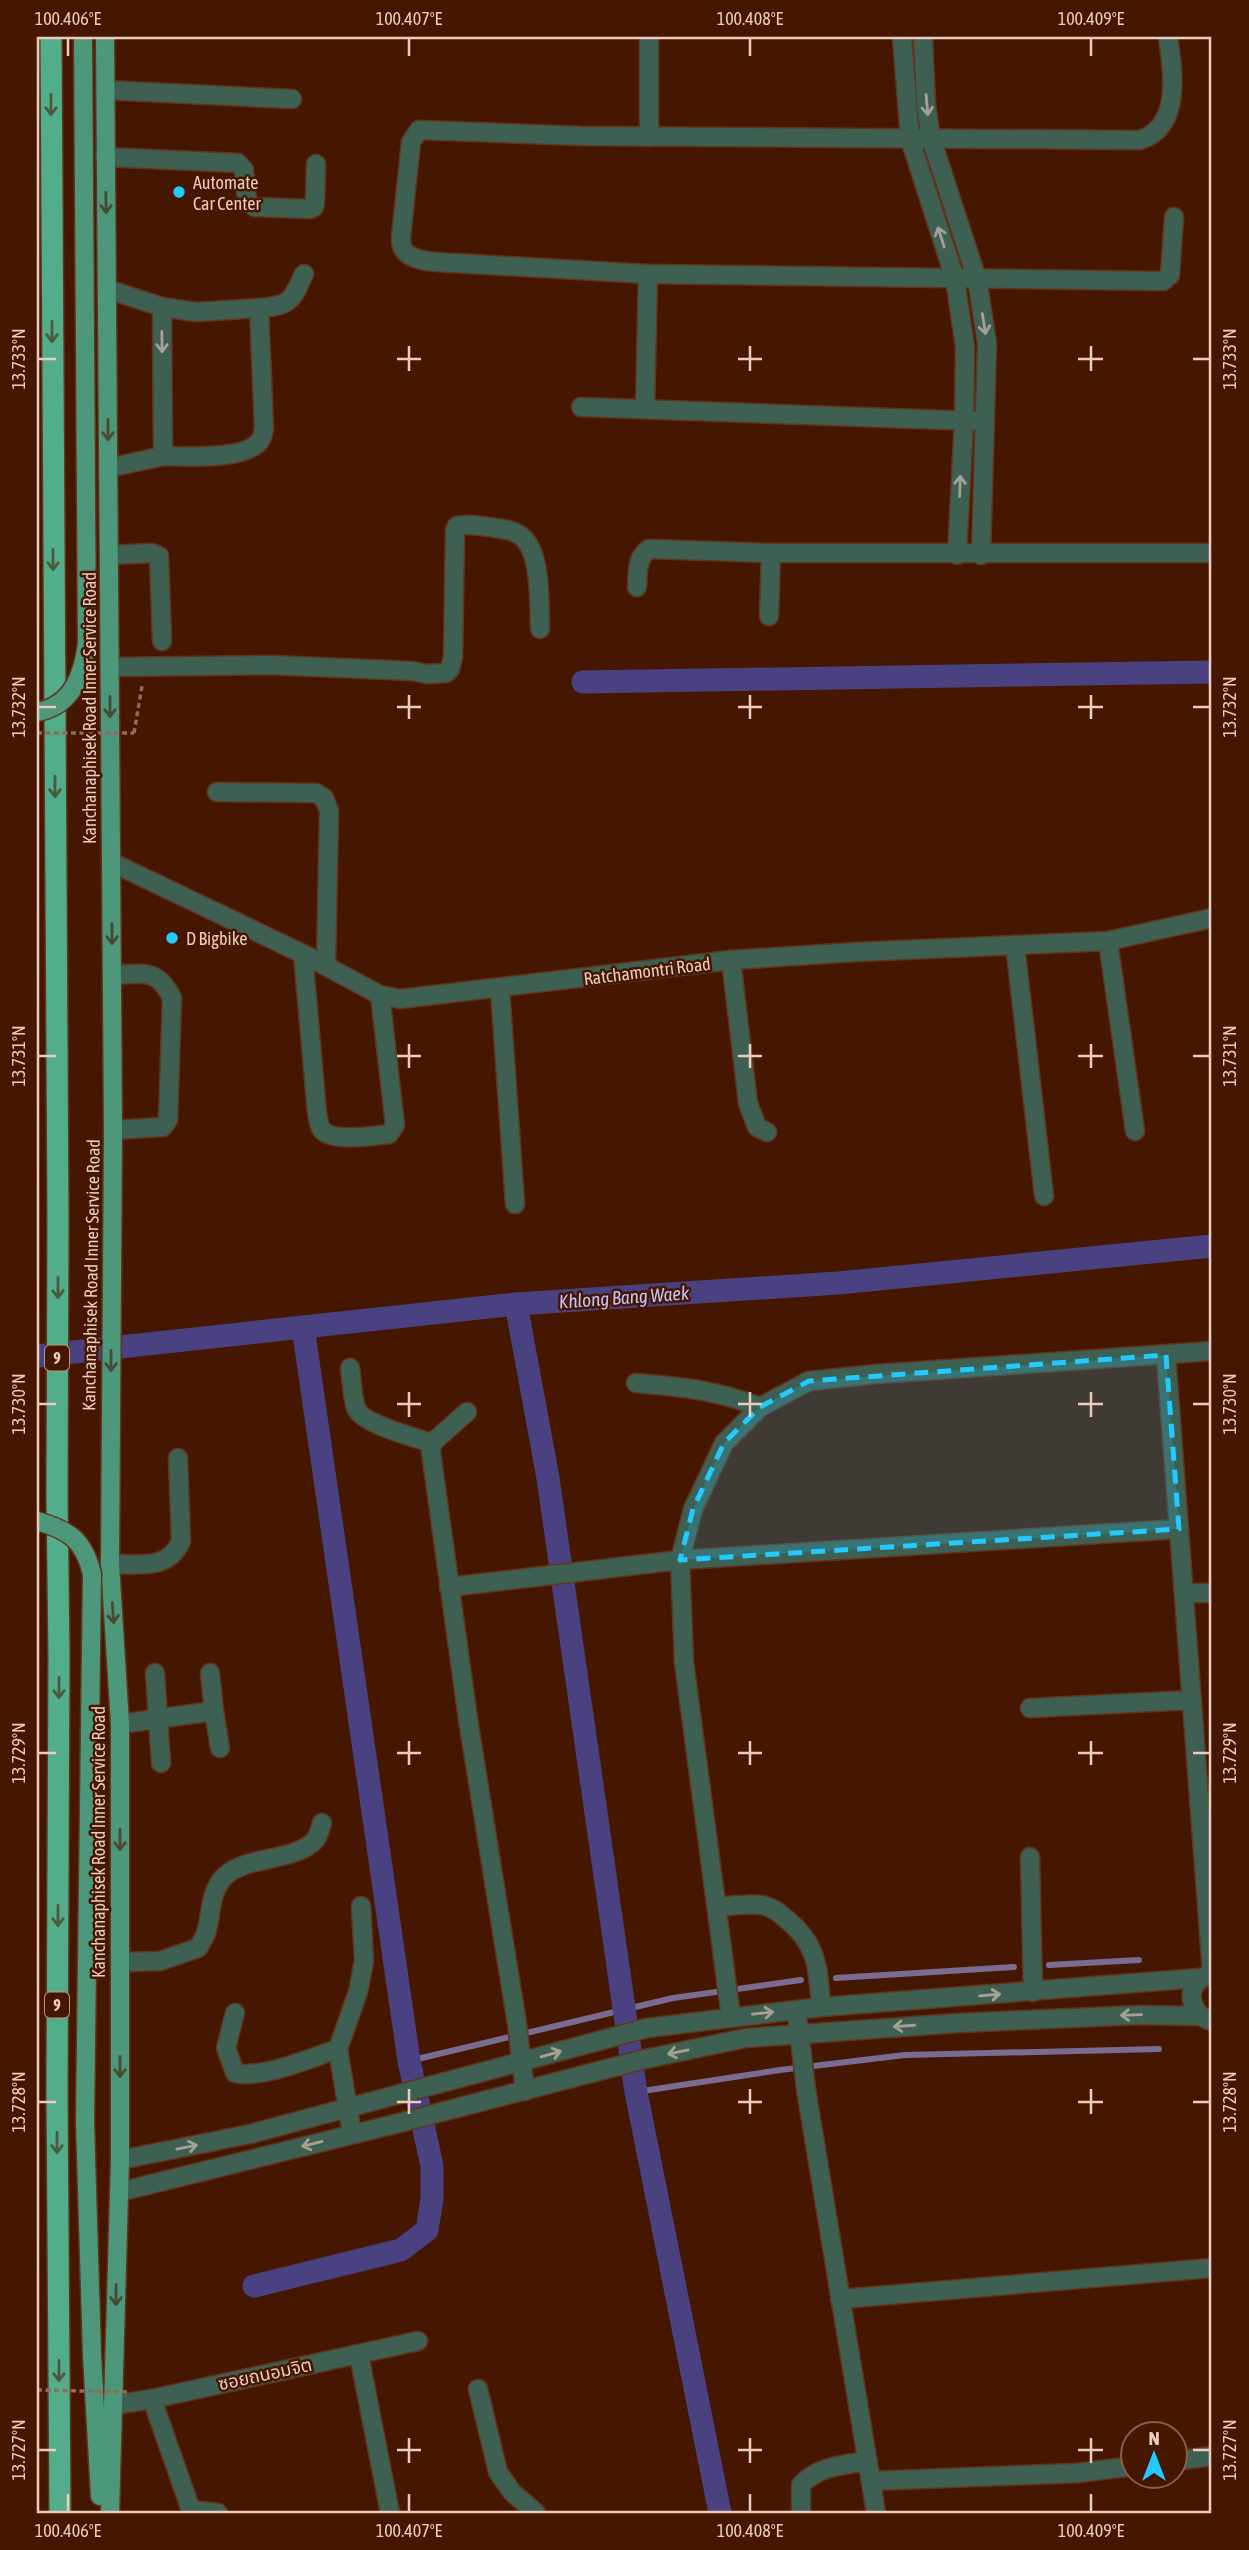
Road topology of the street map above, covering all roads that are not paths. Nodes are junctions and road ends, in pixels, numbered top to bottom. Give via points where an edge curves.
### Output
1 (51, 37) edge
2 (83, 37) edge
3 (105, 37) edge
4 (649, 37) edge
5 (902, 37) edge
6 (923, 37) edge
7 (1168, 37) edge
8 (105, 90) junction
9 (292, 99) dead end
10 (649, 136) junction
11 (931, 138) junction
12 (910, 139) junction
13 (105, 157) junction
14 (316, 164) dead end
15 (1174, 217) dead end
16 (304, 274) dead end
17 (648, 274) junction
18 (955, 279) junction
19 (977, 279) junction
20 (107, 289) junction
21 (162, 307) junction
22 (259, 308) junction
23 (580, 407) dead end
24 (645, 410) junction
25 (964, 421) junction
26 (986, 422) junction
27 (163, 456) junction
28 (108, 468) junction
29 (771, 553) junction
30 (1206, 554) dead end
31 (109, 555) junction
32 (957, 555) junction
33 (981, 555) junction
34 (637, 587) dead end
35 (769, 616) dead end
36 (540, 629) dead end
37 (162, 641) dead end
38 (110, 667) junction
39 (37, 712) edge
40 (217, 792) dead end
41 (111, 862) junction
42 (1212, 918) edge
43 (1108, 941) junction
44 (1015, 945) junction
45 (303, 954) junction
46 (732, 960) junction
47 (326, 965) junction
48 (112, 975) junction
49 (500, 989) junction
50 (380, 995) junction
51 (113, 1130) junction
52 (1135, 1131) dead end
53 (767, 1132) dead end
54 (1044, 1196) dead end
55 (515, 1204) dead end
56 (1212, 1352) edge
57 (1166, 1355) junction
58 (351, 1368) dead end
59 (636, 1383) dead end
60 (760, 1406) junction
61 (467, 1412) dead end
62 (432, 1444) junction
63 (178, 1458) dead end
64 (37, 1521) edge
65 (1179, 1529) junction
66 (680, 1560) junction
67 (110, 1564) junction
68 (449, 1587) junction
69 (1185, 1593) junction
70 (1212, 1593) edge
71 (155, 1672) dead end
72 (210, 1673) dead end
73 (1192, 1700) junction
74 (1030, 1708) dead end
75 (215, 1711) junction
76 (158, 1717) junction
77 (120, 1724) junction
78 (220, 1748) dead end
79 (161, 1763) dead end
80 (1205, 1767) edge
81 (322, 1823) dead end
82 (1030, 1857) dead end
83 (361, 1906) dead end
84 (717, 1907) junction
85 (120, 1962) junction
86 (1208, 1974) edge
87 (1033, 1992) junction
88 (821, 2007) junction
89 (796, 2010) junction
90 (234, 2013) dead end
91 (732, 2017) junction
92 (1206, 2018) edge
93 (800, 2033) junction
94 (338, 2049) junction
95 (522, 2063) junction
96 (525, 2091) junction
97 (349, 2108) junction
98 (352, 2134) junction
99 (120, 2160) junction
100 (119, 2192) junction
101 (1212, 2268) edge
102 (840, 2299) junction
103 (418, 2341) dead end
104 (359, 2356) junction
105 (478, 2389) dead end
106 (152, 2399) junction
107 (113, 2405) junction
108 (1212, 2456) edge
109 (1190, 2459) edge
110 (868, 2462) junction
111 (1120, 2468) edge
112 (871, 2481) junction
113 (191, 2512) edge
114 (60, 2513) edge
115 (101, 2513) edge
116 (110, 2513) edge
117 (218, 2513) edge
118 (390, 2513) edge
119 (536, 2513) edge
120 (801, 2513) edge
121 (876, 2513) edge

1 -> 114 highway, 9
2 - 39 main road, bridge via 87,644 76,686 65,699
3 - 8 main road, Kanchanaphisek Road Inner Service Road
4 - 10 street
5 - 12 street
6 -> 11 street
7 - 11 street via 1173,70 1170,106 1161,129 1151,137
8 - 9 street
8 - 13 main road, Kanchanaphisek Road Inner Service Road
10 - 12 street
10 - 17 street via 419,130 411,142 401,237 403,249 428,261
11 - 12 street
11 - 19 street
18 -> 12 street
13 - 14 street via 238,163 244,170 250,205 310,209 315,202
13 -> 20 main road, Kanchanaphisek Road Inner Service Road
15 - 19 street via 1170,275 1163,281
16 - 22 street via 286,304
17 - 18 street
17 - 24 street
18 - 19 street
18 - 25 street via 965,347
19 -> 26 street via 987,343
20 - 21 street
20 -> 28 main road, Kanchanaphisek Road Inner Service Road
21 - 22 street via 196,312
21 -> 27 street
22 - 27 street via 261,440 248,450 229,454
23 - 24 street
24 - 25 street
25 - 26 street
32 -> 25 street
26 - 33 street
27 - 28 street
28 - 31 main road, Kanchanaphisek Road Inner Service Road
29 - 32 street
29 - 34 street via 649,549 639,563
29 - 35 street
30 - 33 street
31 - 37 street via 159,556
31 - 38 main road, Kanchanaphisek Road Inner Service Road
32 - 33 street
36 - 38 street via 535,560 529,544 510,530 465,524 455,530 453,657 446,673 270,665
38 -> 41 main road, Kanchanaphisek Road Inner Service Road
40 - 47 street via 316,793 324,798 329,811
41 - 45 street, Ratchamontri Road
41 -> 48 main road, Kanchanaphisek Road Inner Service Road
42 - 43 street, Ratchamontri Road
43 - 44 street, Ratchamontri Road
43 - 52 street
44 - 46 street, Ratchamontri Road
44 - 54 street
45 - 47 street, Ratchamontri Road
45 - 50 street via 317,1113 320,1128 330,1136 389,1134 395,1125
46 - 49 street, Ratchamontri Road
46 - 53 street via 748,1103 757,1127
47 - 50 street, Ratchamontri Road
48 - 51 main road, Kanchanaphisek Road Inner Service Road
48 - 51 street via 158,977 172,998 169,1120 156,1129
49 - 50 street, Ratchamontri Road via 400,999
49 - 55 street
51 -> 67 main road, Kanchanaphisek Road Inner Service Road
56 - 57 street
57 - 60 street via 809,1381
57 - 65 street
58 - 62 street via 361,1416
59 - 60 street via 719,1393
60 - 66 street via 724,1444 693,1509
61 - 62 street
62 - 68 street
63 - 67 street via 181,1541 176,1553 153,1563
64 - 115 main road, bridge via 72,1535 88,1555 92,1574 85,2122
65 - 66 street
65 - 69 street
66 - 68 street
66 - 84 street via 684,1662
67 -> 77 main road, Kanchanaphisek Road Inner Service Road
68 - 95 street
69 - 70 street
69 - 73 street
71 - 76 street
72 - 75 street
73 - 74 street
73 - 80 street
75 - 76 street
75 - 78 street
76 - 77 street
76 - 79 street
77 -> 85 main road, Kanchanaphisek Road Inner Service Road
80 - 86 street
81 - 85 street via 310,1843 227,1874 212,1897 206,1933 198,1948 160,1961
82 - 87 street
83 - 94 street via 364,1961
84 - 88 street via 760,1905 772,1908 797,1927 818,1964
84 - 91 street
85 -> 99 main road, Kanchanaphisek Road Inner Service Road
86 - 87 street
86 - 92 street via 1194,1987 1191,1997 1193,2007
88 -> 87 street
88 - 89 street
91 -> 89 street
89 - 93 street
90 - 94 street via 226,2048 235,2073 261,2073
95 -> 91 street via 647,2028
92 -> 93 street via 1124,2015
93 -> 96 street via 746,2038 645,2059
93 - 102 street
94 - 97 street
95 - 96 street
95 - 97 street
96 - 98 street
97 - 98 street
99 -> 97 street
98 -> 100 street
99 - 100 main road, Kanchanaphisek Road Inner Service Road
100 -> 107 main road, Kanchanaphisek Road Inner Service Road
101 - 102 street
102 - 110 street
103 - 104 street, ซอยถนอมจิต
104 - 106 street, ซอยถนอมจิต
104 - 118 street
105 - 119 street via 498,2472
106 - 107 street, ซอยถนอมจิต
106 - 113 street
107 - 116 main road, Kanchanaphisek Road Inner Service Road
108 - 109 street
110 - 112 street
110 - 120 street via 811,2474 801,2485
111 - 112 street
112 - 121 street
113 - 117 street

